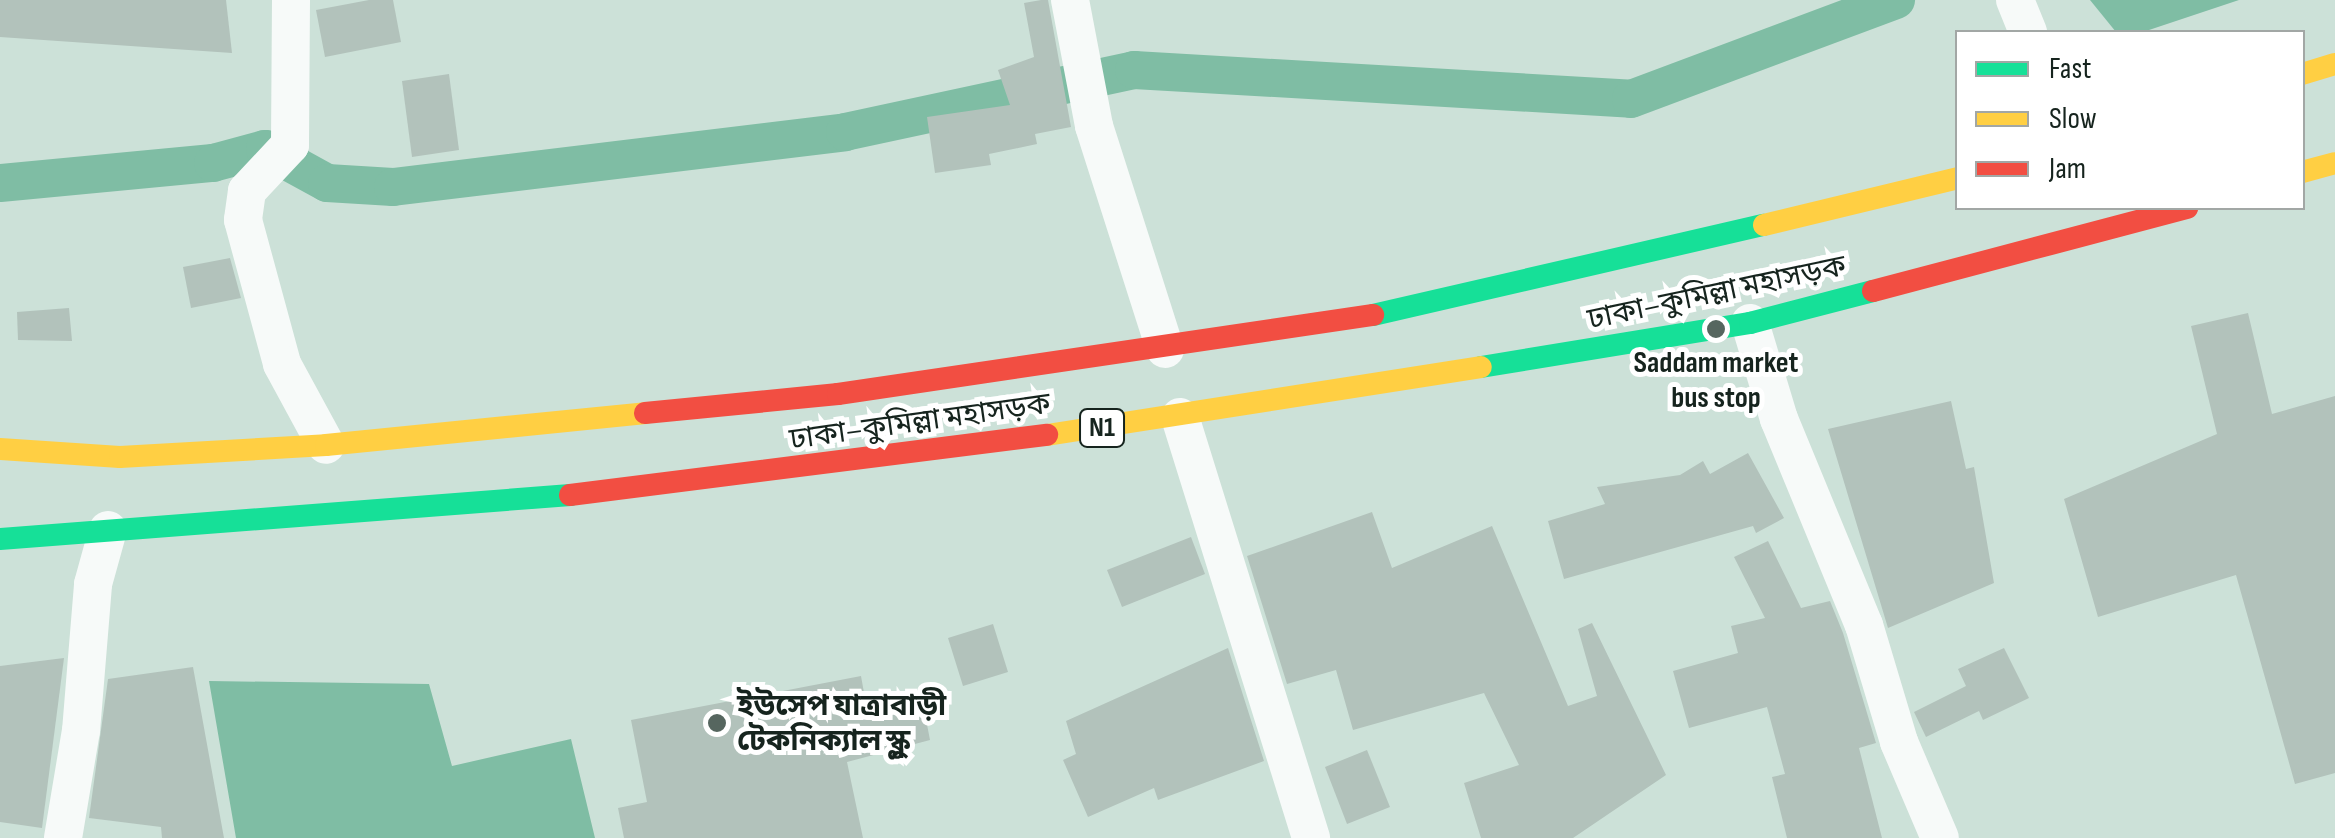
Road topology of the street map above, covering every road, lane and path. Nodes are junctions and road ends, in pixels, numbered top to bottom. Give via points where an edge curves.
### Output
1 (290, 0) edge
2 (2014, 0) edge
3 (1070, 1) edge
4 (2027, 30) edge
5 (2335, 64) edge
6 (2305, 73) edge
7 (2335, 162) edge
8 (2305, 171) edge
9 (1955, 179) edge
10 (2179, 210) edge
11 (1750, 323) junction
12 (1165, 349) junction
13 (1180, 417) junction
14 (326, 445) junction
15 (0, 449) edge
16 (108, 530) junction
17 (0, 539) edge
18 (64, 838) edge
19 (1311, 838) edge
20 (1940, 838) edge

1 - 14 street via 290,145 247,191 243,220 282,364
2 - 4 street
3 - 12 street via 1094,126
5 - 6 highway
7 - 8 highway
9 - 12 highway, ঢাকা–কুমিল্লা মহাসড়ক / N1 via 1448,303
10 - 11 highway, ঢাকা–কুমিল্লা মহাসড়ক / N1
11 - 13 highway, ঢাকা–কুমিল্লা মহাসড়ক / N1
11 - 20 street via 1779,419 1864,625 1892,723
12 - 14 highway, ঢাকা–কুমিল্লা মহাসড়ক / N1 via 838,394
13 - 16 highway, ঢাকা–কুমিল্লা মহাসড়ক / N1 via 643,489
13 - 19 street
14 - 15 highway, ঢাকা–কুমিল্লা মহাসড়ক / N1 via 120,456
16 - 17 highway, ঢাকা–কুমিল্লা মহাসড়ক / N1
16 - 18 street via 93,584

